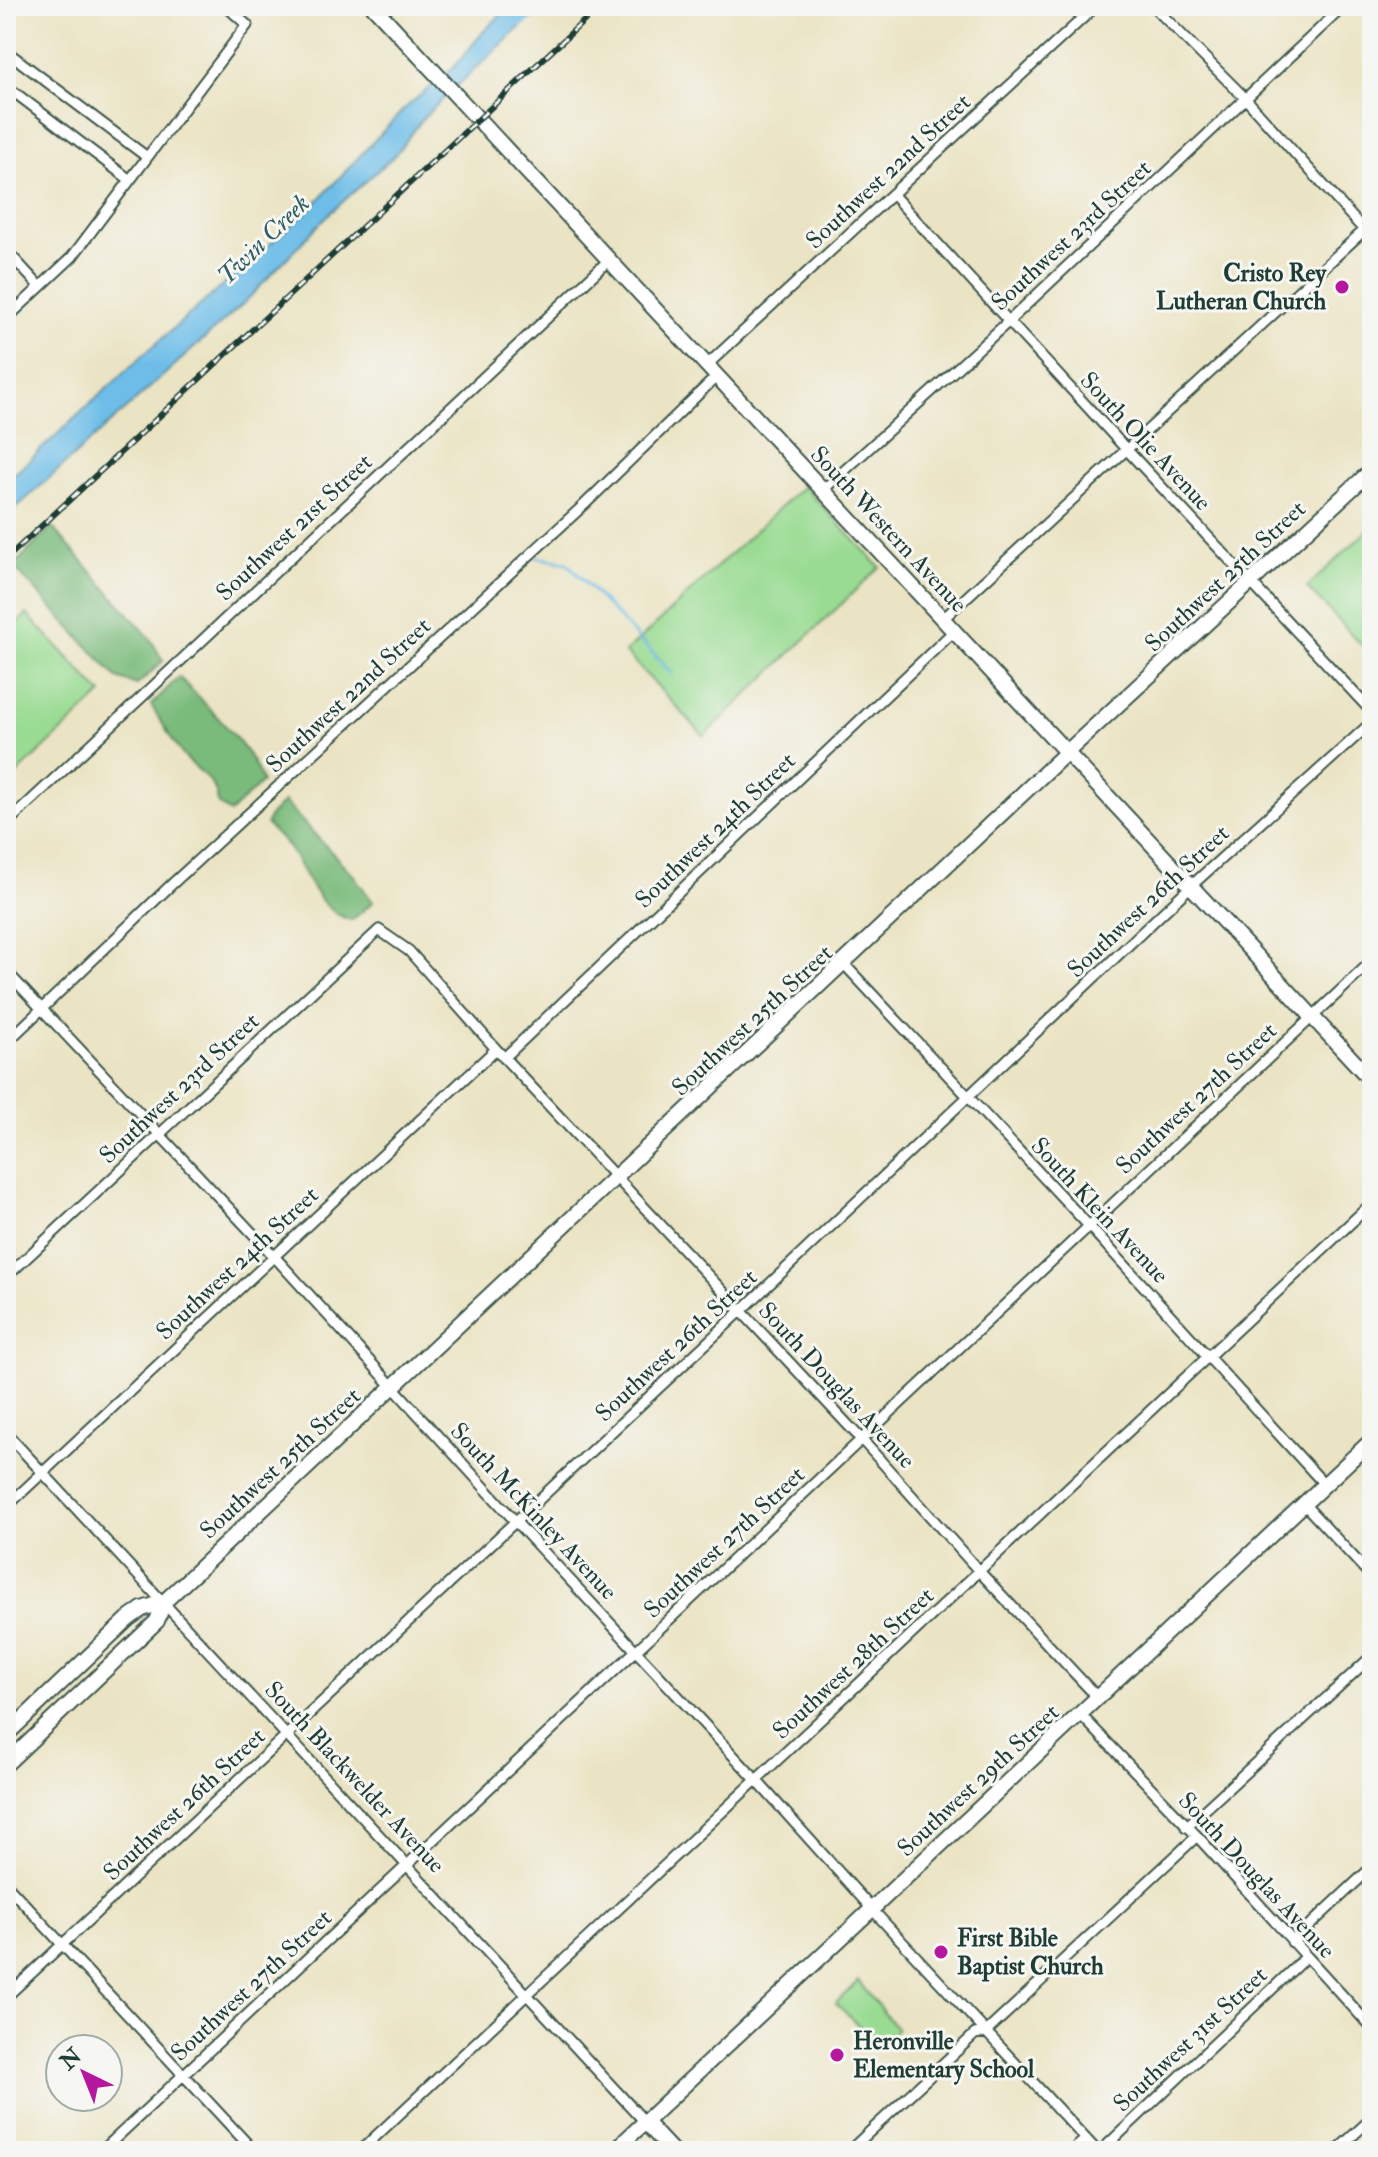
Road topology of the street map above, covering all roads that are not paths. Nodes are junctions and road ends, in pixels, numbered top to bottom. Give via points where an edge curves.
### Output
1 (226, 6) edge
2 (373, 6) edge
3 (1096, 6) edge
4 (1153, 6) edge
5 (1344, 6) edge
6 (6, 51) edge
7 (6, 86) edge
8 (1245, 98) junction
9 (147, 157) junction
10 (130, 180) junction
11 (892, 194) junction
12 (1368, 226) edge
13 (1372, 239) edge
14 (6, 250) edge
15 (609, 260) junction
16 (40, 287) junction
17 (6, 319) edge
18 (1009, 321) junction
19 (712, 370) junction
20 (1127, 450) junction
21 (1372, 470) edge
22 (823, 490) junction
23 (1250, 583) junction
24 (943, 619) junction
25 (954, 631) junction
26 (1372, 712) edge
27 (1372, 722) edge
28 (1067, 752) junction
29 (6, 824) edge
30 (1191, 886) junction
31 (379, 930) joint
32 (1372, 961) edge
33 (844, 964) junction
34 (6, 971) edge
35 (43, 1010) junction
36 (1312, 1016) junction
37 (6, 1043) edge
38 (496, 1049) junction
39 (504, 1058) junction
40 (1372, 1081) edge
41 (969, 1098) junction
42 (159, 1135) junction
43 (616, 1178) junction
44 (1372, 1203) edge
45 (1089, 1226) junction
46 (273, 1255) junction
47 (6, 1277) edge
48 (741, 1311) junction
49 (1207, 1357) junction
50 (394, 1388) junction
51 (6, 1433) edge
52 (1372, 1440) edge
53 (863, 1441) junction
54 (43, 1473) junction
55 (1325, 1485) junction
56 (1304, 1504) junction
57 (6, 1507) edge
58 (515, 1521) junction
59 (979, 1571) junction
60 (1372, 1577) edge
61 (164, 1602) junction
62 (637, 1651) junction
63 (1372, 1656) edge
64 (1098, 1698) junction
65 (1080, 1714) junction
66 (6, 1735) edge
67 (286, 1736) junction
68 (6, 1764) edge
69 (757, 1781) junction
70 (1186, 1827) junction
71 (1197, 1836) junction
72 (408, 1866) junction
73 (1372, 1867) edge
74 (6, 1884) edge
75 (872, 1909) junction
76 (1292, 1942) junction
77 (63, 1944) junction
78 (1306, 1957) junction
79 (528, 1995) junction
80 (6, 1997) edge
81 (1372, 2028) edge
82 (986, 2032) junction
83 (185, 2075) junction
84 (1372, 2118) edge
85 (645, 2122) junction
86 (1086, 2139) junction
87 (102, 2151) edge
88 (254, 2151) edge
89 (360, 2151) edge
90 (614, 2151) edge
91 (672, 2151) edge
92 (849, 2151) edge
93 (1072, 2151) edge
94 (1099, 2151) edge
95 (1336, 2151) edge

1 - 9 street via 247,25
2 - 15 main road, South Western Avenue
3 - 11 street, Southwest 22nd Street
4 - 8 street
5 - 8 street, Southwest 23rd Street
6 - 9 street
7 - 10 street
8 - 12 street
8 - 18 street, Southwest 23rd Street
9 - 10 street
10 - 16 street via 72,257
11 - 18 street, South Olie Avenue
11 - 19 street, Southwest 22nd Street
12 - 13 street
12 - 20 street
14 - 16 street
15 - 19 main road, South Western Avenue
15 - 29 street, Southwest 21st Street
16 - 17 street
18 - 20 street, South Olie Avenue
18 - 22 street, Southwest 23rd Street
19 - 22 main road, South Western Avenue
19 - 35 street, Southwest 22nd Street via 584,505
20 - 23 street, South Olie Avenue
20 - 24 street
21 - 23 main road, Southwest 25th Street
22 - 24 main road, South Western Avenue
23 - 26 street, South Olie Avenue
23 - 28 main road, Southwest 25th Street
24 - 25 main road, South Western Avenue
25 - 28 main road, South Western Avenue
25 - 39 street, Southwest 24th Street
27 - 30 street, Southwest 26th Street
28 - 30 main road, South Western Avenue
28 - 33 main road, Southwest 25th Street
30 - 36 main road, South Western Avenue
30 - 41 street, Southwest 26th Street
31 - 38 street, South Douglas Avenue via 409,951
31 - 42 street, Southwest 23rd Street
32 - 36 street, Southwest 27th Street
33 - 41 street, South Klein Avenue
33 - 43 main road, Southwest 25th Street
34 - 35 street, South McKinley Avenue
35 - 37 street, Southwest 22nd Street
35 - 42 street, South McKinley Avenue
36 - 40 main road, South Western Avenue
36 - 45 street, Southwest 27th Street
38 - 39 street, South Douglas Avenue
38 - 46 street, Southwest 24th Street
39 - 43 street, South Douglas Avenue
41 - 45 street, South Klein Avenue
41 - 48 street, Southwest 26th Street
42 - 46 street, South McKinley Avenue
42 - 47 street, Southwest 23rd Street
43 - 48 street, South Douglas Avenue
43 - 50 main road, Southwest 25th Street
44 - 49 street, Southwest 28th Street
45 - 49 street, South Klein Avenue
45 - 53 street, Southwest 27th Street
46 - 50 street, South McKinley Avenue
46 - 54 street, Southwest 24th Street
48 - 53 street, South Douglas Avenue
48 - 58 street, Southwest 26th Street
49 - 55 street, South Klein Avenue
49 - 59 street, Southwest 28th Street
50 - 58 street, South McKinley Avenue
50 - 61 main road, Southwest 25th Street
51 - 54 street, South Blackwelder Avenue
52 - 55 main road, Southwest 29th Street
53 - 59 street, South Douglas Avenue
53 - 62 street, Southwest 27th Street
54 - 57 street, Southwest 24th Street
54 - 61 street, South Blackwelder Avenue
55 - 56 main road, Southwest 29th Street
56 - 60 street
56 - 64 main road, Southwest 29th Street
58 - 62 street, South McKinley Avenue
58 - 67 street, Southwest 26th Street
59 - 64 street, South Douglas Avenue
59 - 69 street, Southwest 28th Street
61 - 66 main road, Southwest 25th Street via 128,1619
61 - 67 street, South Blackwelder Avenue
61 - 68 main road, Southwest 25th Street via 157,1621
62 - 69 street, South McKinley Avenue
62 - 72 street, Southwest 27th Street
63 - 70 street
64 - 65 main road, Southwest 29th Street
65 - 70 street, South Douglas Avenue
65 - 75 main road, Southwest 29th Street
67 - 72 street, South Blackwelder Avenue
67 - 77 street, Southwest 26th Street
69 - 75 street, South McKinley Avenue
69 - 79 street, Southwest 28th Street
70 - 71 street, South Douglas Avenue
71 - 76 street, South Douglas Avenue
71 - 82 street
72 - 79 street, South Blackwelder Avenue
72 - 83 street, Southwest 27th Street
73 - 76 street
74 - 77 street
75 - 82 street, South McKinley Avenue
75 - 85 main road, Southwest 29th Street
76 - 78 street, South Douglas Avenue
77 - 80 street, Southwest 26th Street
77 - 83 street
78 - 81 street, South Douglas Avenue
78 - 94 street, Southwest 31st Street
79 - 85 street, South Blackwelder Avenue
79 - 89 street, Southwest 28th Street
82 - 86 street, South McKinley Avenue
82 - 92 street via 975,2034
83 - 87 street, Southwest 27th Street
83 - 88 street
84 - 95 street
85 - 90 main road, Southwest 29th Street
85 - 91 main road, South Blackwelder Avenue
86 - 93 street
86 - 94 street, South McKinley Avenue

